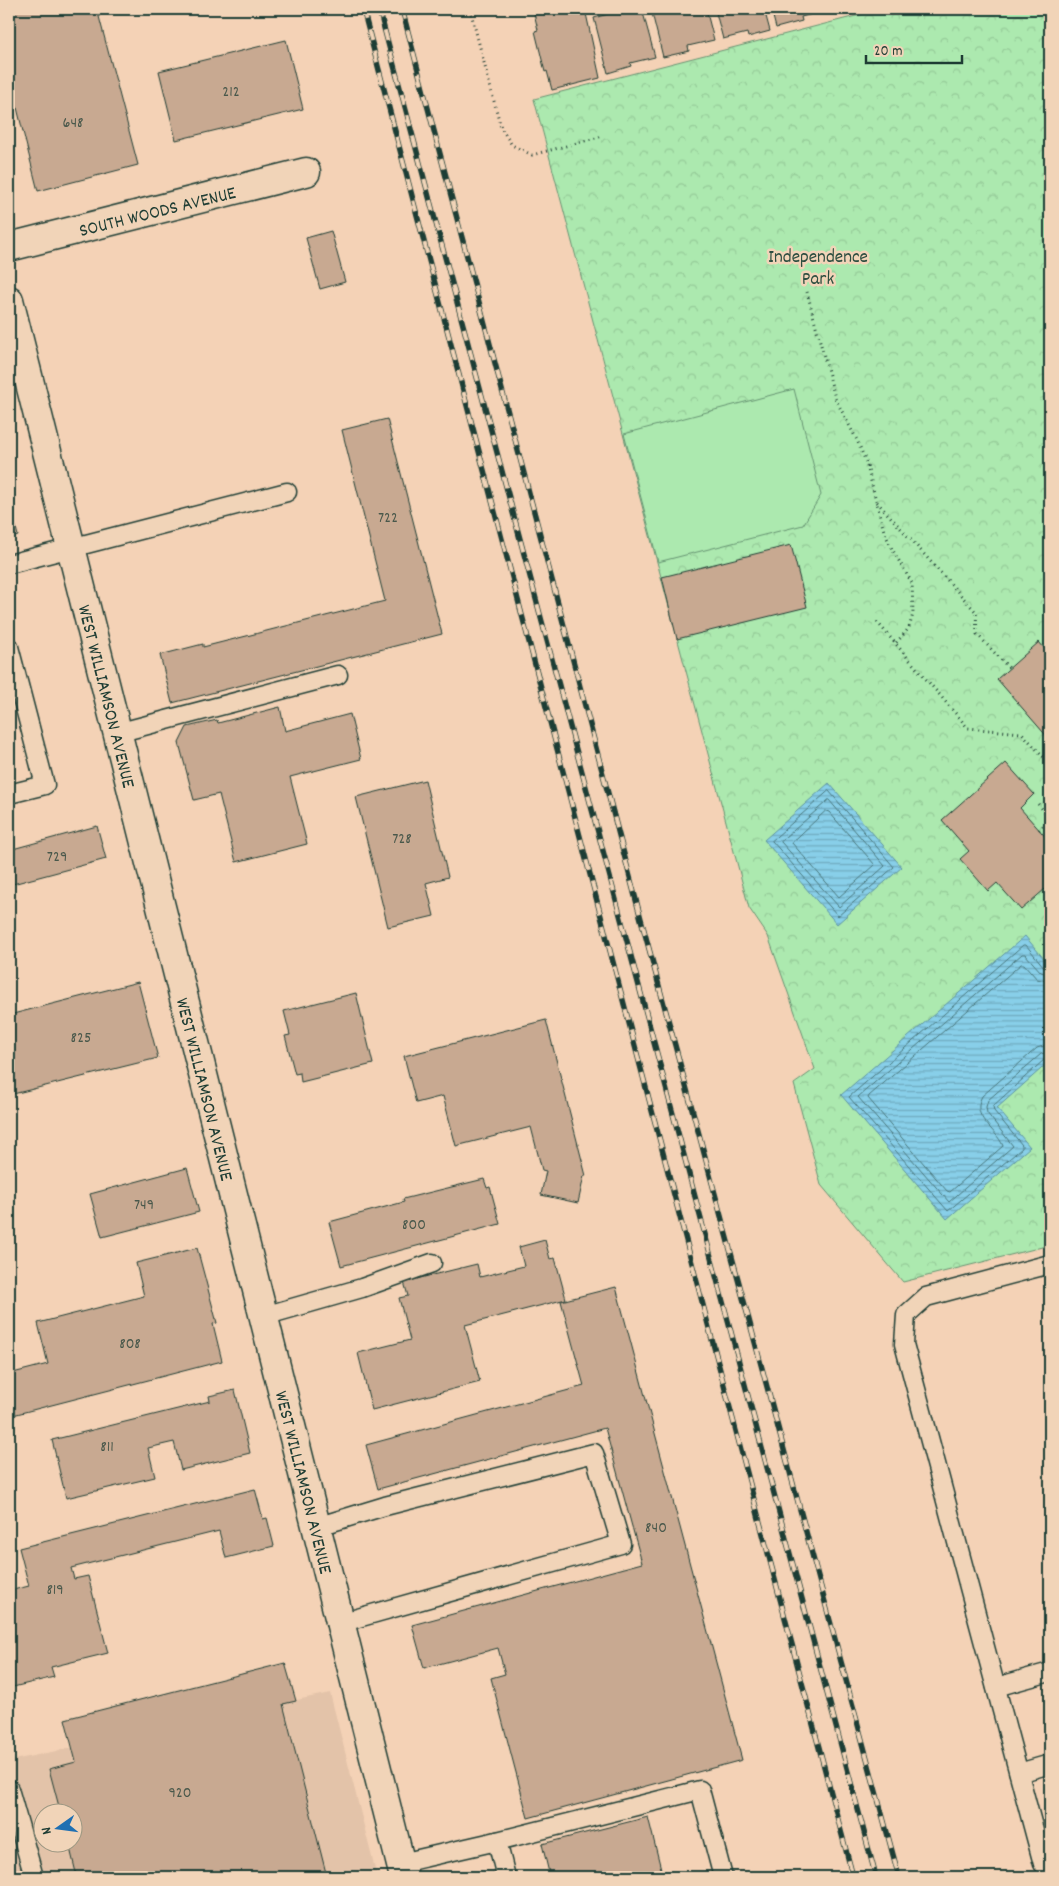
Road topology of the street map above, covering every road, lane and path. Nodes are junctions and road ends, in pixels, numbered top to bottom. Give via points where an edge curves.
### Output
1 (470, 9) edge
2 (604, 136) dead end
3 (306, 172) dead end
4 (9, 247) edge
5 (807, 292) dead end
6 (9, 300) edge
7 (287, 492) dead end
8 (875, 501) junction
9 (71, 548) junction
10 (9, 564) edge
11 (877, 622) dead end
12 (895, 644) junction
13 (9, 647) edge
14 (1009, 668) dead end
15 (338, 675) dead end
16 (117, 733) junction
17 (1050, 764) edge
18 (9, 794) edge
19 (1038, 804) dead end
20 (1050, 819) edge
21 (1039, 830) dead end
22 (432, 1263) dead end
23 (1050, 1264) edge
24 (264, 1316) junction
25 (316, 1527) junction
26 (340, 1623) junction
27 (1050, 1672) edge
28 (996, 1687) junction
29 (1050, 1764) edge
30 (1019, 1773) junction
31 (9, 1789) edge
32 (497, 1841) junction
33 (1043, 1864) dead end
34 (402, 1870) edge
35 (34, 1877) edge
36 (506, 1877) edge
37 (724, 1877) edge

1 - 2 path via 500,128 512,145 532,155
3 - 4 street, SOUTH WOODS AVENUE
5 - 8 path via 835,398 858,440
6 - 9 street, WEST WILLIAMSON AVENUE
7 - 9 lane
8 - 12 path via 884,531 913,588 914,614 909,628
8 - 14 path via 976,612 977,634
9 - 10 lane
9 - 16 street, WEST WILLIAMSON AVENUE
11 - 12 path
12 - 17 path via 968,728 1022,733
13 - 18 lane via 44,785
15 - 16 lane
16 - 24 street, WEST WILLIAMSON AVENUE
19 - 20 path
20 - 21 path
22 - 24 lane via 362,1288
23 - 28 lane via 926,1297 906,1315 904,1344
24 - 25 street, WEST WILLIAMSON AVENUE
25 - 26 street, WEST WILLIAMSON AVENUE
25 - 26 lane via 385,1506 594,1453 620,1544
26 - 34 street, WEST WILLIAMSON AVENUE
27 - 28 lane
28 - 30 lane
29 - 30 lane
30 - 33 lane
31 - 35 lane
32 - 34 lane
32 - 36 lane
32 - 37 lane via 700,1790

